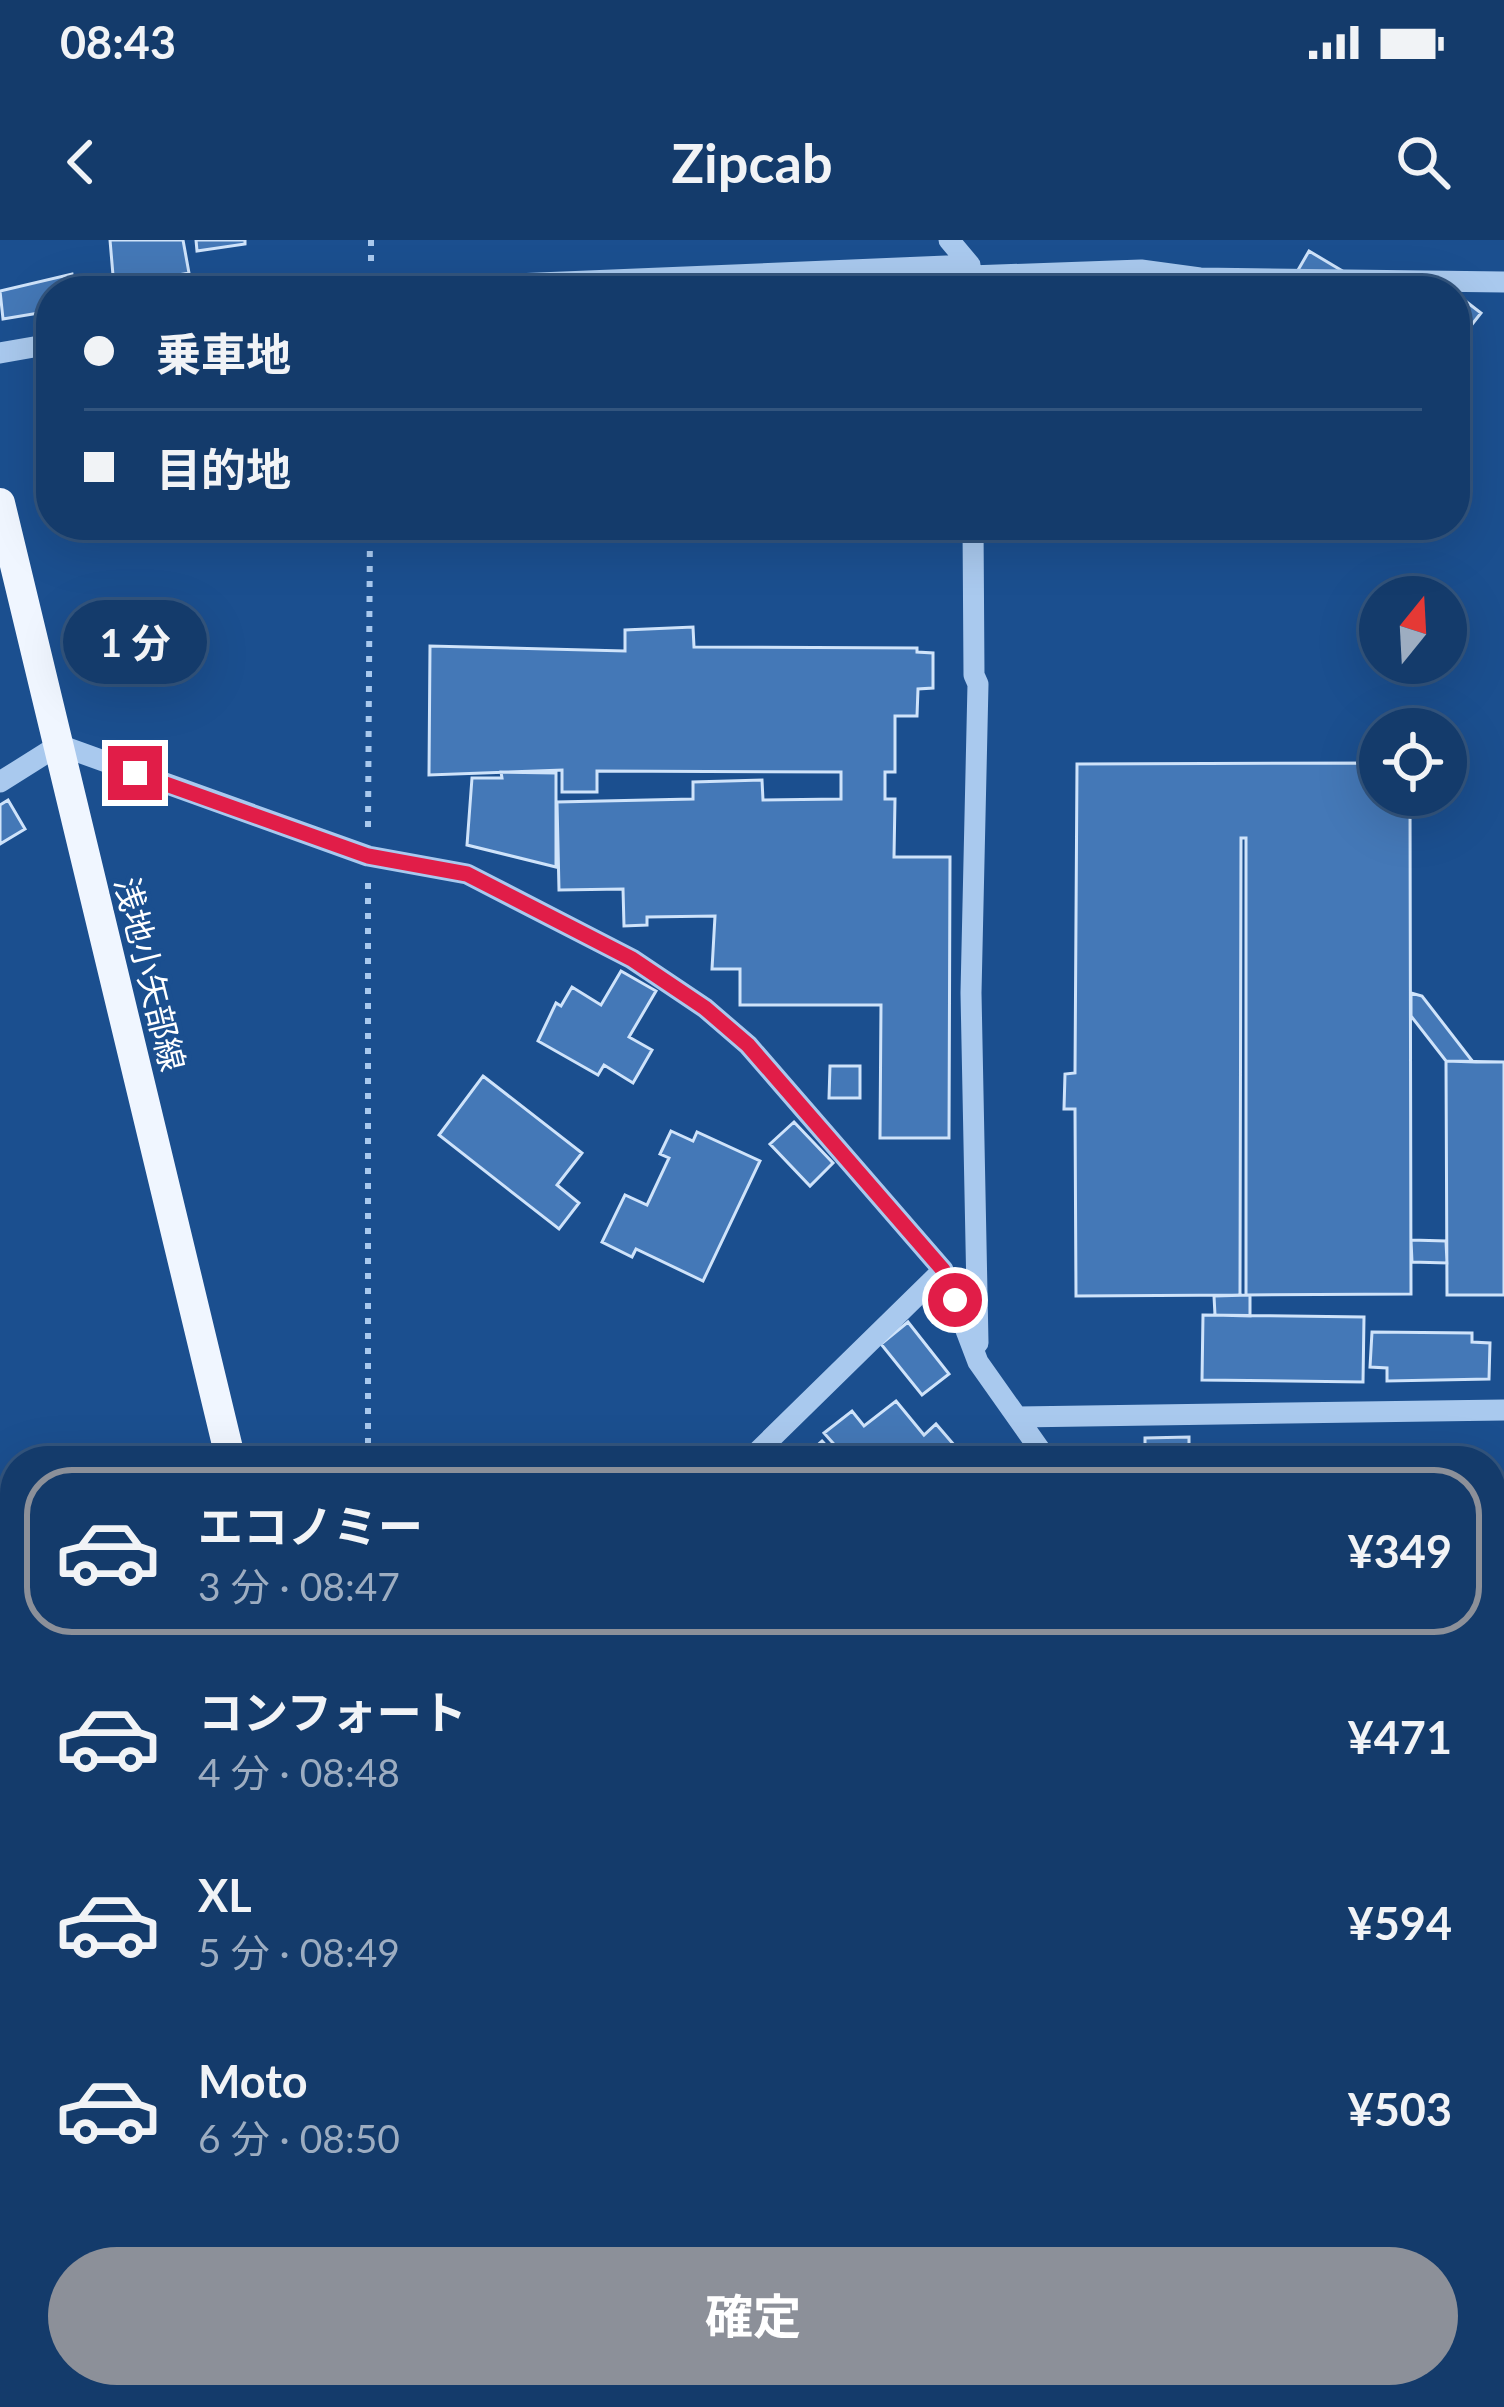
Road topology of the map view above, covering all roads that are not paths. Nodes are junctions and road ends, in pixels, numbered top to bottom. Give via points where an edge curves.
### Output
1 (949, 240) edge
2 (969, 276) edge
3 (1013, 276) edge
4 (1186, 276) edge
5 (1470, 282) edge
6 (1504, 282) edge
7 (36, 347) edge
8 (0, 353) edge
9 (0, 503) edge
10 (973, 540) edge
11 (59, 745) junction
12 (0, 782) edge
13 (943, 1270) junction
14 (978, 1362) junction
15 (1504, 1410) edge
16 (1018, 1417) junction
17 (227, 1446) edge
18 (763, 1446) edge
19 (1038, 1446) edge

1 - 2 street
3 - 4 street
5 - 6 street
7 - 8 street
9 - 11 main road, 浅地小矢部線
10 - 14 street
11 - 12 street
11 - 13 street via 368,856 467,874 632,959 748,1045
11 - 17 main road, 浅地小矢部線
13 - 14 street
13 - 18 street
14 - 16 street
15 - 16 street
16 - 19 street

